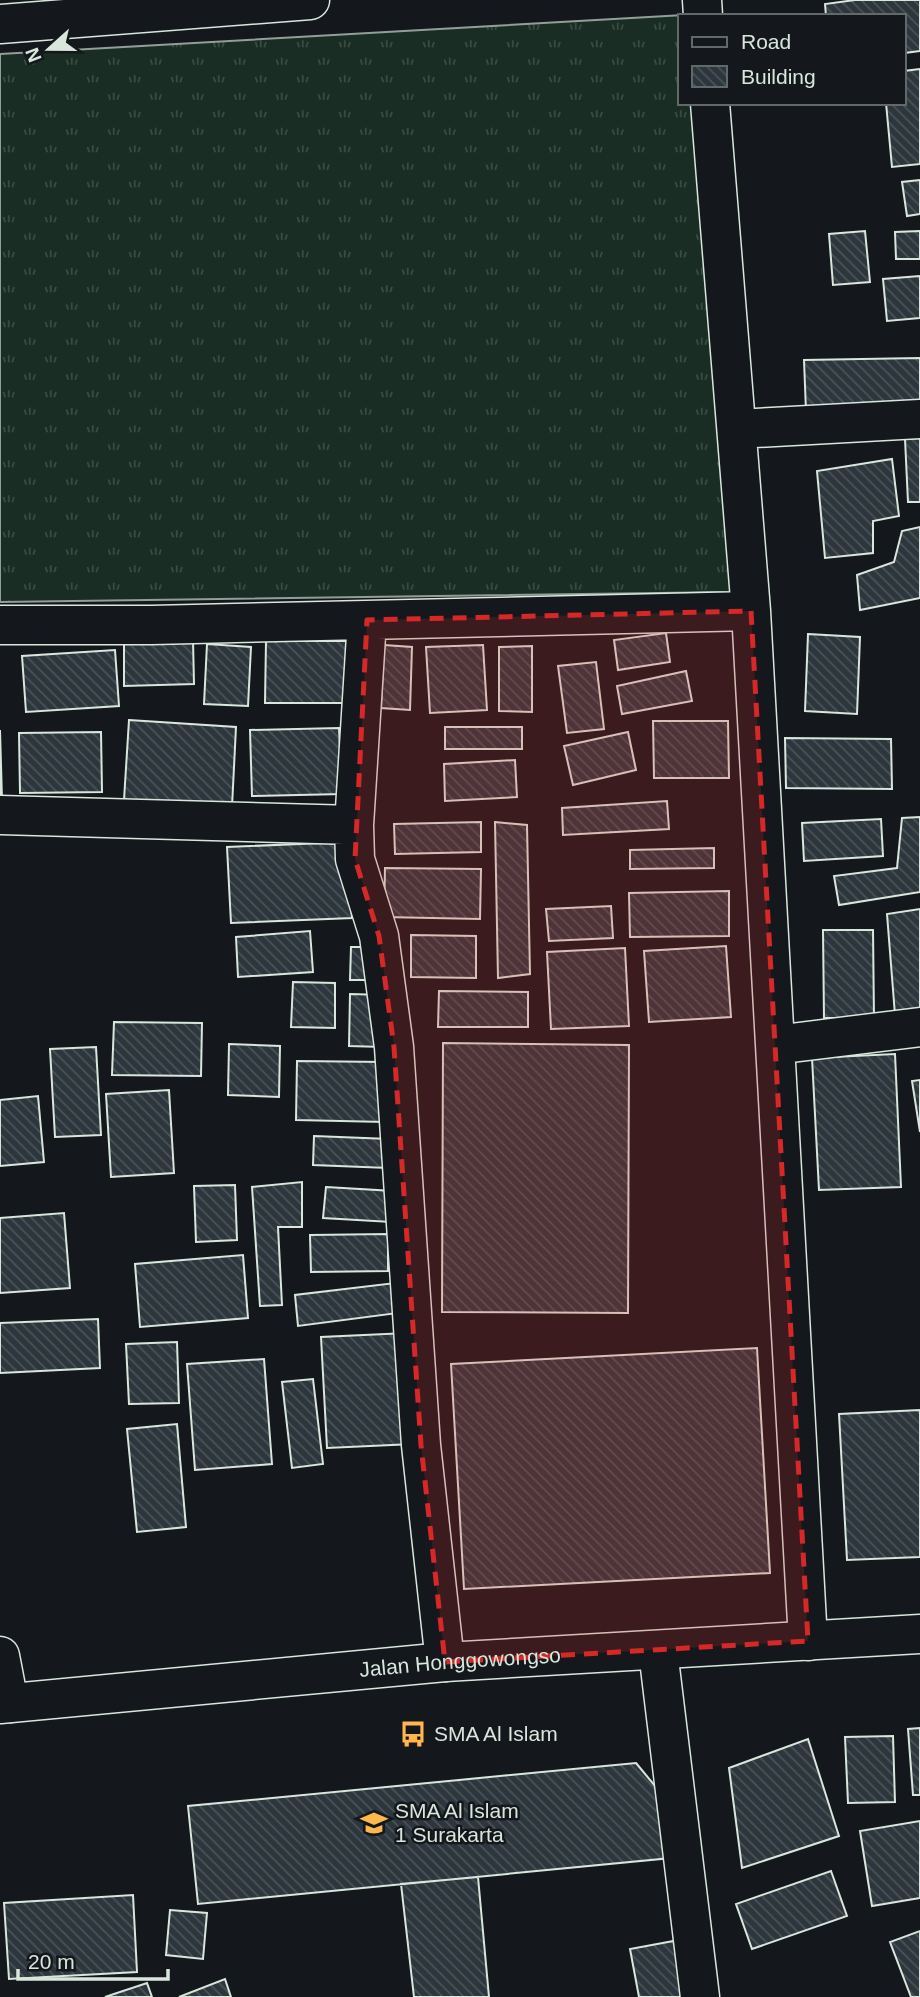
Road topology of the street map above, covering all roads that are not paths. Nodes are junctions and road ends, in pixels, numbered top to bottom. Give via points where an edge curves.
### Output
1 (310, 0) edge
2 (142, 6) edge
3 (0, 24) edge
4 (710, 105) edge
5 (920, 419) edge
6 (737, 429) junction
7 (751, 611) junction
8 (367, 620) junction
9 (0, 625) edge
10 (0, 815) edge
11 (354, 825) junction
12 (920, 1027) edge
13 (775, 1045) junction
14 (920, 1634) edge
15 (808, 1641) junction
16 (658, 1651) junction
17 (0, 1656) edge
18 (444, 1662) junction
19 (5, 1704) edge
20 (700, 1997) edge

1 - 2 street
2 - 3 street
4 - 6 street
5 - 6 street
6 - 7 street
7 - 8 street
7 - 13 street
8 - 9 street
8 - 11 street
10 - 11 street
11 - 18 street via 355,859 379,936 394,1047 421,1445
12 - 13 street
13 - 15 street
14 - 15 street, Jalan Honggowongso
15 - 16 street, Jalan Honggowongso
16 - 18 street, Jalan Honggowongso
16 - 20 street
17 - 19 street
18 - 19 street, Jalan Honggowongso

